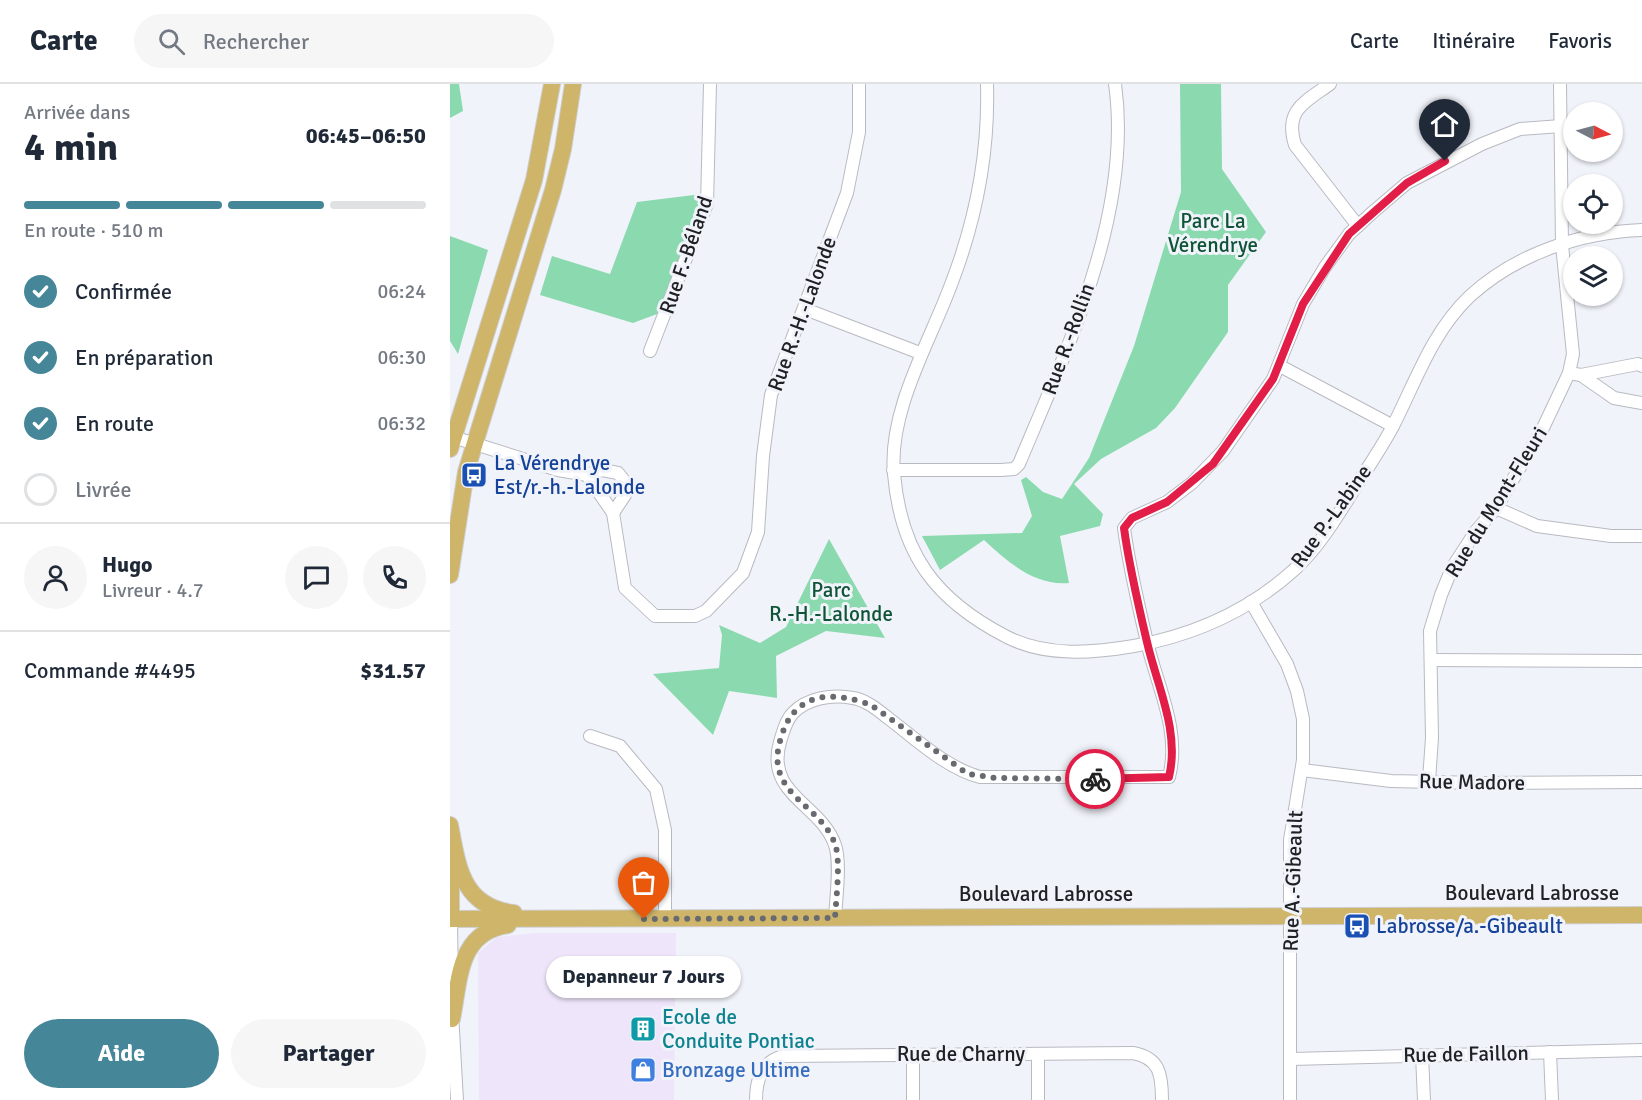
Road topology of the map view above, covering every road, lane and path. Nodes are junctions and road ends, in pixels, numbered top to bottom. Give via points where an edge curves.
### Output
1 (552, 84) edge
2 (573, 84) edge
3 (710, 84) edge
4 (859, 84) edge
5 (987, 84) edge
6 (1115, 84) edge
7 (1330, 84) edge
8 (1560, 84) edge
9 (1561, 126) junction
10 (1358, 226) junction
11 (1642, 230) edge
12 (1562, 245) junction
13 (805, 309) junction
14 (650, 351) dead end
15 (920, 353) junction
16 (1280, 366) junction
17 (1642, 366) edge
18 (1575, 374) junction
19 (1642, 403) edge
20 (1393, 426) junction
21 (475, 442) junction
22 (451, 443) edge
23 (893, 470) junction
24 (587, 475) junction
25 (1496, 507) junction
26 (613, 513) junction
27 (1642, 536) edge
28 (450, 574) edge
29 (1251, 602) junction
30 (1147, 644) junction
31 (1431, 660) junction
32 (1642, 661) edge
33 (590, 736) dead end
34 (1302, 770) junction
35 (1429, 780) junction
36 (1642, 782) edge
37 (450, 815) edge
38 (450, 825) edge
39 (1642, 915) edge
40 (1290, 916) junction
41 (550, 918) junction
42 (835, 918) junction
43 (450, 919) edge
44 (665, 919) junction
45 (452, 1019) junction
46 (1642, 1050) edge
47 (1550, 1053) junction
48 (913, 1054) junction
49 (1038, 1054) junction
50 (1422, 1055) junction
51 (1291, 1059) junction
52 (450, 1080) edge
53 (457, 1099) edge
54 (756, 1100) edge
55 (913, 1100) edge
56 (1038, 1100) edge
57 (1162, 1100) edge
58 (1290, 1100) edge
59 (1424, 1100) edge
60 (1552, 1100) edge

1 - 22 main road via 534,180
2 - 21 main road via 553,190
3 - 14 street, Rue F.-Béland via 707,204
4 - 13 street, Rue R.-H.-Lalonde via 859,132 847,193
5 - 15 street, Rue P.-Labine via 988,109 977,201 951,285
6 - 23 street, Rue R.-Rollin via 1119,120 1111,203 1085,299 1019,464 1014,469 1001,470
7 - 10 street via 1301,104 1292,117 1290,130 1295,145
8 - 9 street, Rue du Mont-Fleuri
9 - 10 street via 1520,129 1445,161 1407,183
9 - 12 street, Rue du Mont-Fleuri
10 - 16 street via 1325,267 1303,304
11 - 12 street, Rue P.-Labine via 1599,233
12 - 18 street, Rue du Mont-Fleuri
12 - 20 street, Rue P.-Labine via 1502,271 1470,296 1445,325 1422,362
13 - 15 street
13 - 26 street, Rue R.-H.-Lalonde via 771,395 758,532 743,573 724,596 695,616 656,616 625,588
15 - 23 street, Rue P.-Labine via 895,438
16 - 20 street
16 - 30 street via 1213,464 1167,502 1132,518 1124,528
17 - 18 street
18 - 19 street via 1614,398
18 - 25 street, Rue du Mont-Fleuri
20 - 29 street, Rue P.-Labine via 1320,539 1296,568
21 - 22 street
21 - 24 street via 558,470
21 - 28 main road via 459,508
23 - 30 street, Rue P.-Labine via 903,529 916,557 937,586 980,623 1014,641 1071,652
24 - 26 street, Rue R.-H.-Lalonde
24 - 26 street via 602,470 618,473 626,483 625,495
25 - 27 street via 1537,526
25 - 31 street, Rue du Mont-Fleuri via 1452,568 1430,631
29 - 30 street, Rue P.-Labine via 1194,630
29 - 34 street, Rue A.-Gibeault via 1287,664 1297,691 1303,719
30 - 42 street via 1166,706 1173,746 1169,777 980,777 956,768 871,705 853,698 819,699 794,712 783,730 777,771 791,793 829,832 836,847
31 - 32 street
31 - 35 street, Rue du Mont-Fleuri
33 - 44 street via 620,746 656,789 665,830
34 - 35 street, Rue Madore
34 - 40 street, Rue A.-Gibeault via 1290,840
35 - 36 street, Rue Madore
37 - 38 main road
38 - 41 main road via 459,874 473,894 506,912
38 - 43 main road
39 - 40 main road, Boulevard Labrosse
40 - 42 main road, Boulevard Labrosse
40 - 51 street, Rue A.-Gibeault
41 - 43 main road, Boulevard Labrosse
41 - 44 main road, Boulevard Labrosse
41 - 45 main road via 498,926 478,936 467,951
42 - 44 main road, Boulevard Labrosse
43 - 45 street
45 - 53 street
46 - 47 street, Rue de Faillon
47 - 50 street, Rue de Faillon
47 - 60 street
48 - 49 street, Rue de Charny
48 - 54 street, Rue de Charny via 774,1059 764,1066 759,1077
48 - 55 street
49 - 56 street
49 - 57 street, Rue de Charny via 1144,1055 1158,1067 1162,1077
50 - 51 street, Rue de Faillon
50 - 59 street
51 - 58 street, Rue A.-Gibeault
52 - 53 street

